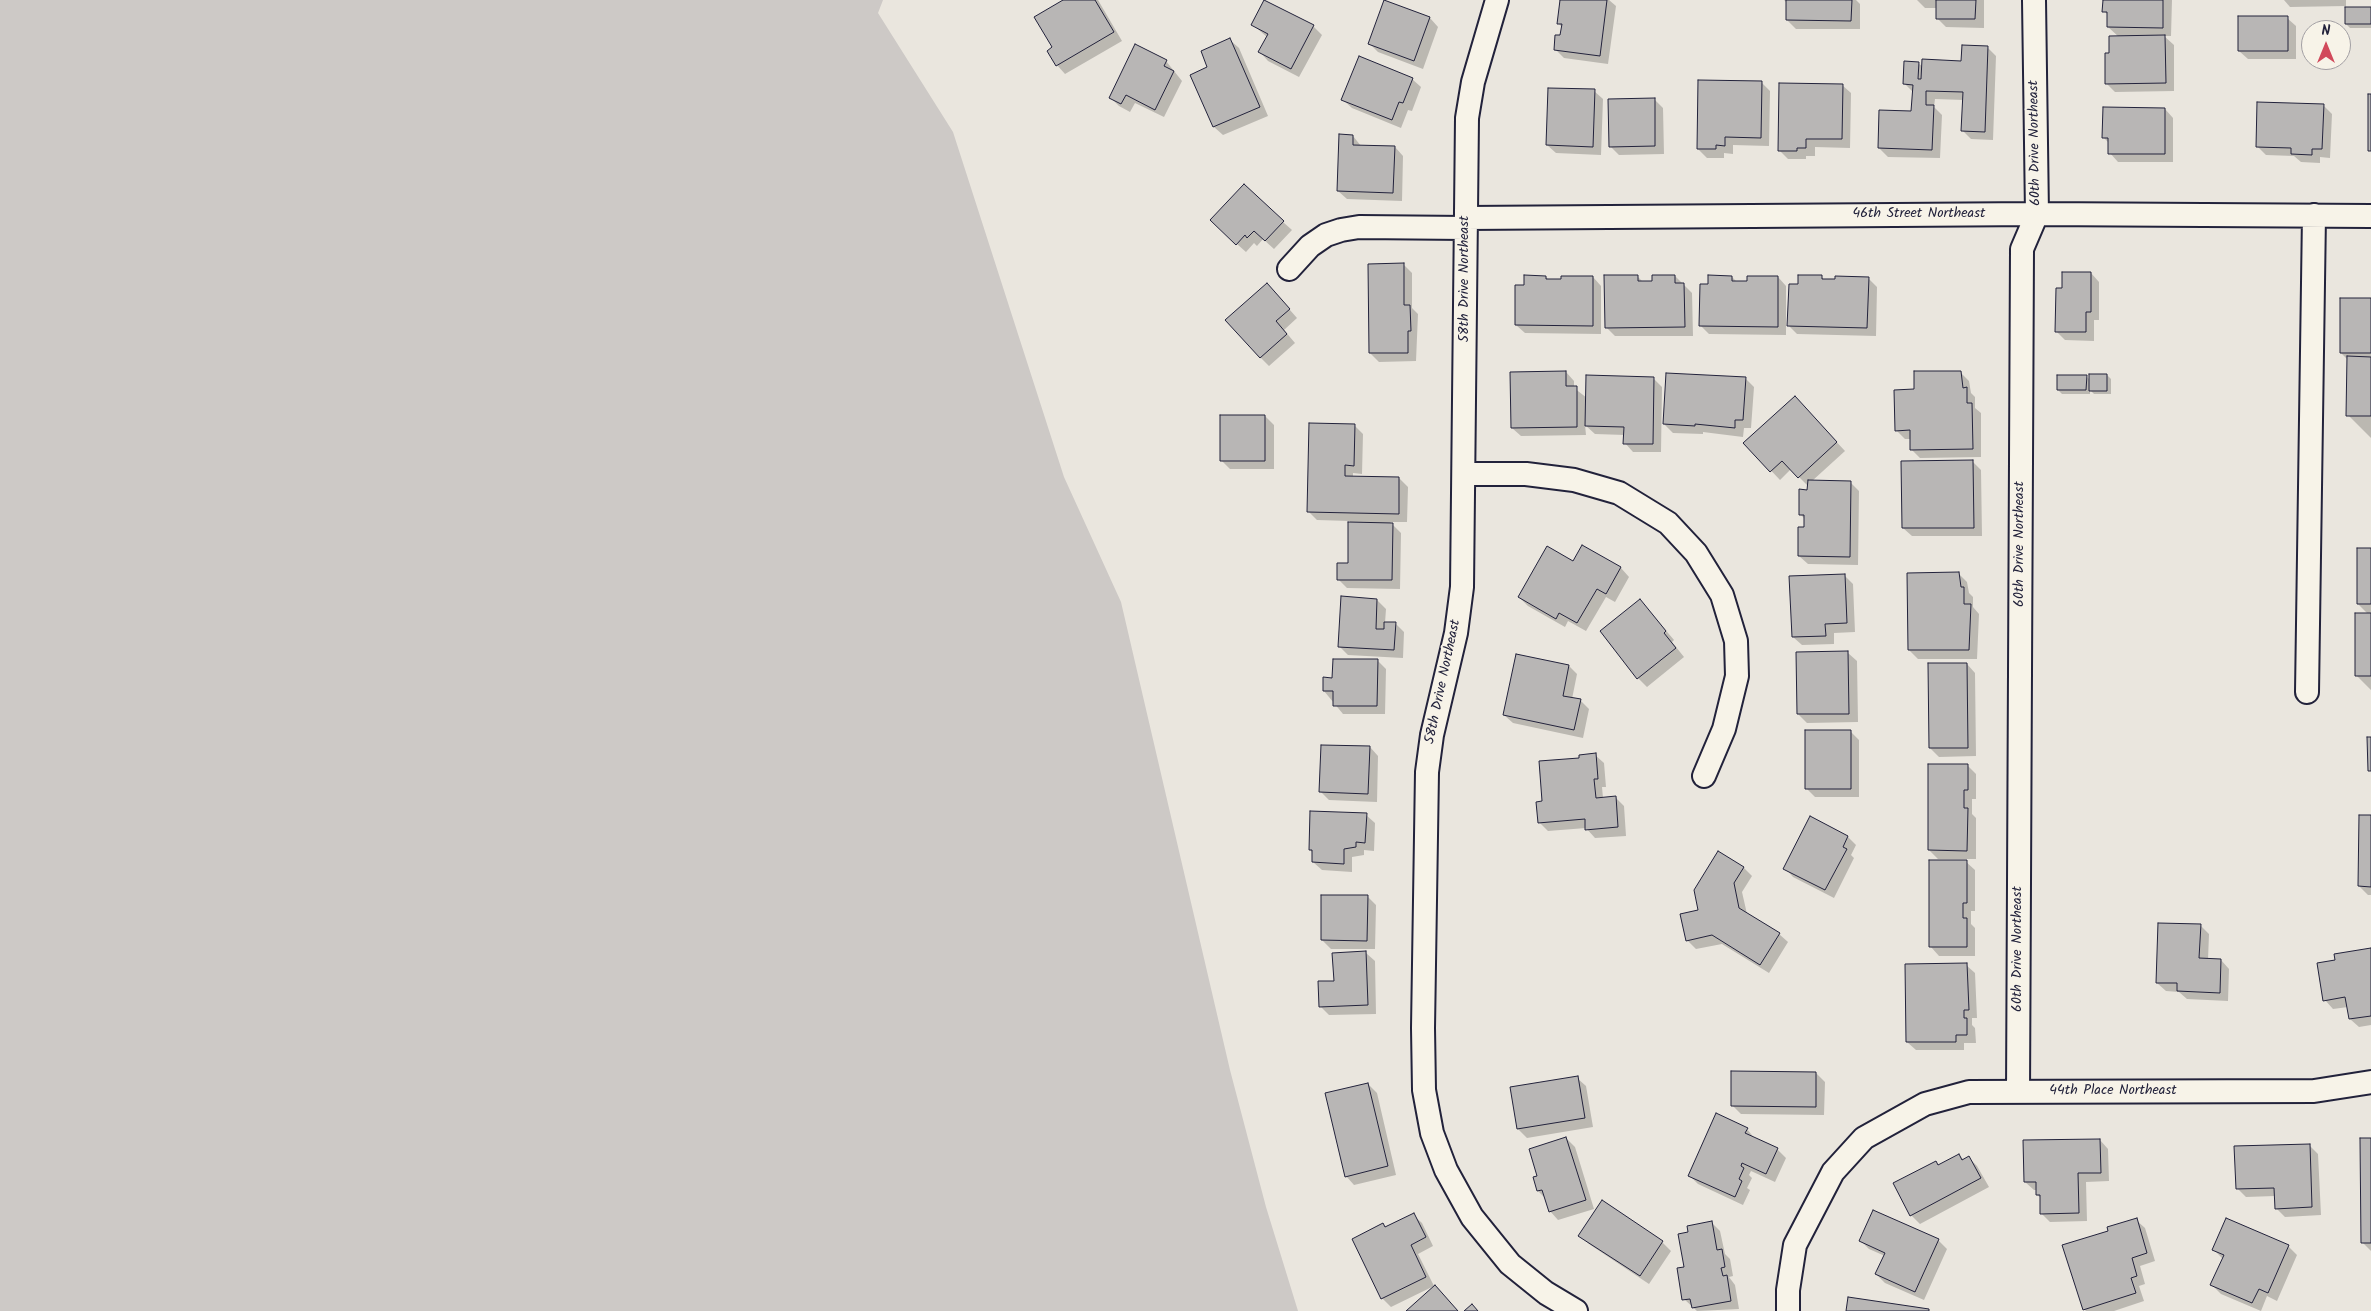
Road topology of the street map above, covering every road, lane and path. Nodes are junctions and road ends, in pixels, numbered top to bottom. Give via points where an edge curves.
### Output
1 (1497, 0) edge
2 (2034, 0) edge
3 (2037, 214) junction
4 (2314, 215) junction
5 (2371, 216) edge
6 (1466, 223) junction
7 (1289, 269) dead end
8 (1464, 474) junction
9 (2308, 692) dead end
10 (1704, 776) dead end
11 (2371, 1082) edge
12 (2018, 1092) junction
13 (1576, 1311) edge
14 (1788, 1311) edge

1 - 6 street, 58th Drive Northeast via 1473,82 1467,118
2 - 3 street, 60th Drive Northeast
3 - 4 street, 46th Street Northeast
3 - 6 street, 46th Street Northeast
3 - 12 street, 60th Drive Northeast via 2022,249
4 - 5 street, 46th Street Northeast
4 - 9 street
6 - 7 street, 46th Street Northeast via 1341,230 1310,246
6 - 8 street, 58th Drive Northeast
8 - 10 street via 1526,474 1574,480 1620,493 1668,523 1696,553 1722,596 1736,641 1737,676 1724,729
8 - 13 street, 58th Drive Northeast via 1460,606 1427,772 1424,1090 1432,1133 1446,1170 1472,1217 1510,1264 1546,1293
11 - 12 street, 44th Place Northeast via 2314,1091
12 - 14 street, 44th Place Northeast via 1969,1092 1925,1104 1864,1138 1833,1172 1795,1245

